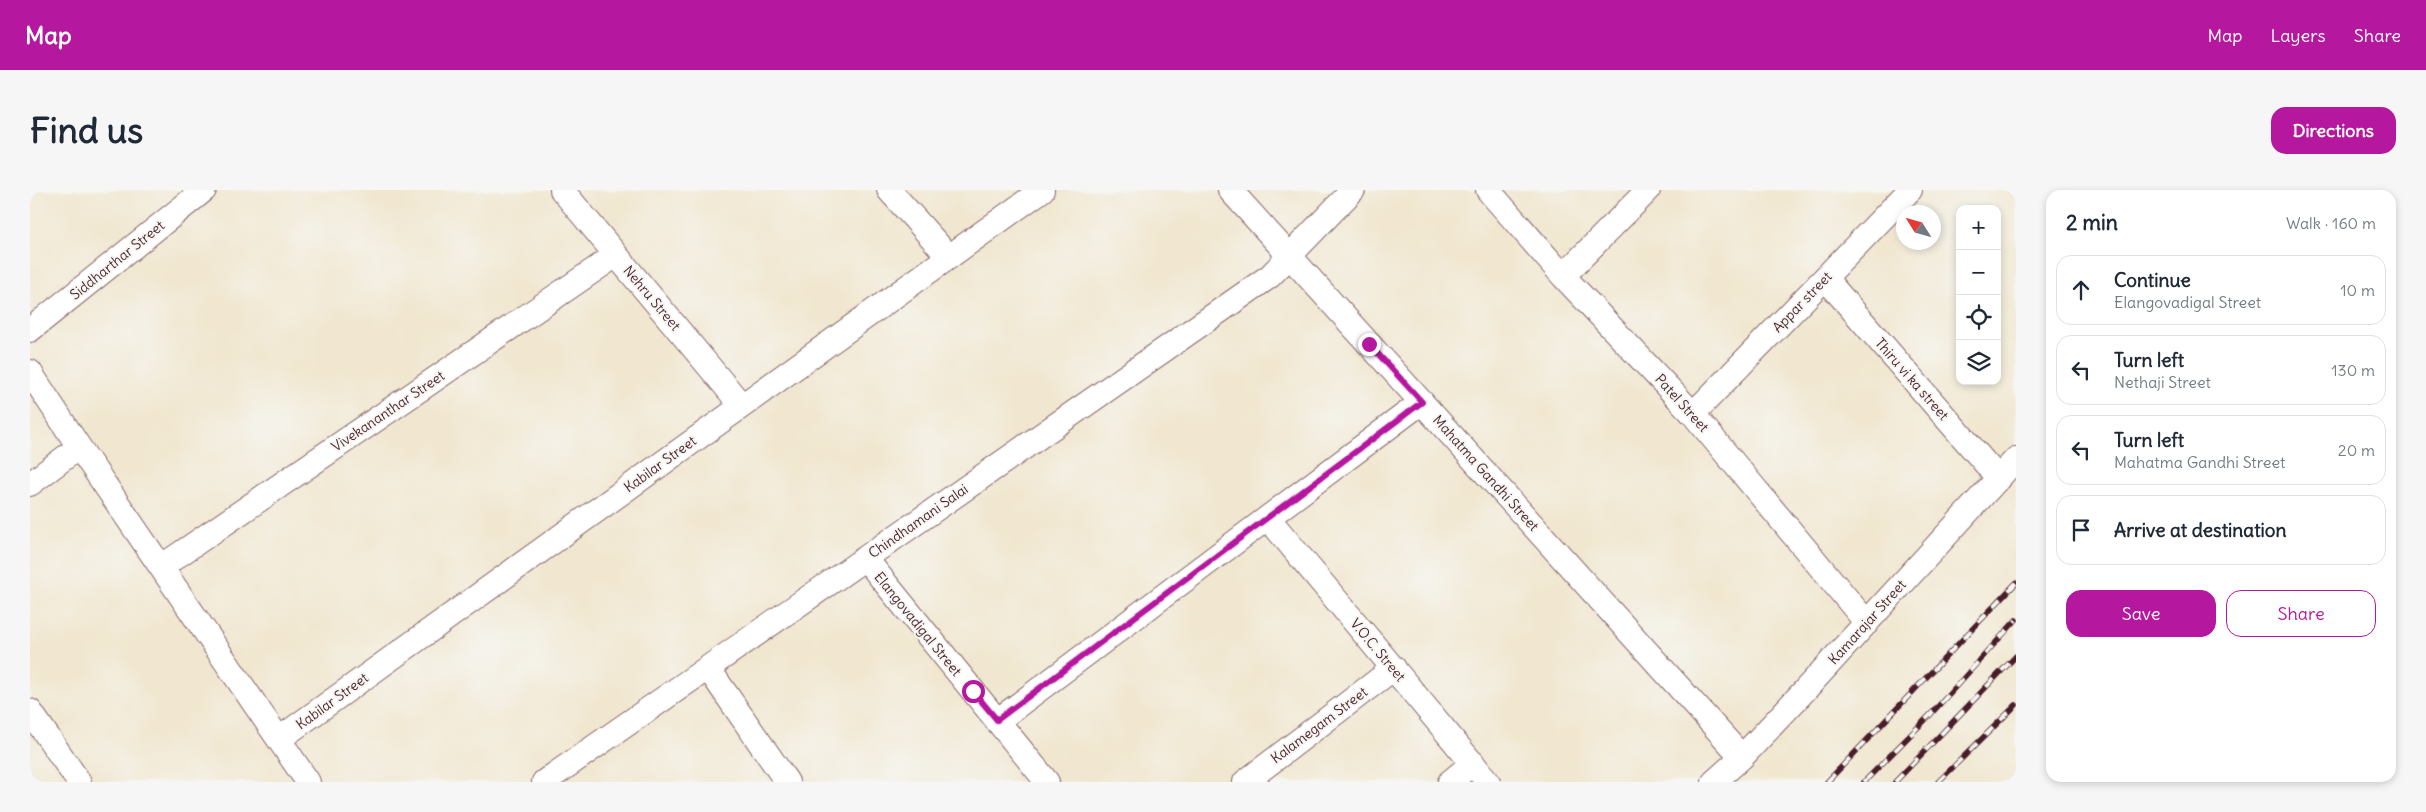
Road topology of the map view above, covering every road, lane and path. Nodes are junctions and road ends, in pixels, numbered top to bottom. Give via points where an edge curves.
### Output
1 (204, 190) edge
2 (562, 190) edge
3 (889, 190) edge
4 (1042, 190) edge
5 (1230, 190) edge
6 (1354, 190) edge
7 (1488, 190) edge
8 (1648, 190) edge
9 (1910, 190) edge
10 (616, 255) junction
11 (1289, 256) junction
12 (949, 257) junction
13 (1563, 276) junction
14 (1825, 278) junction
15 (30, 330) edge
16 (30, 372) edge
17 (1422, 402) junction
18 (742, 406) junction
19 (1693, 414) junction
20 (78, 447) junction
21 (2016, 459) edge
22 (1999, 479) junction
23 (30, 484) edge
24 (1268, 518) junction
25 (865, 558) junction
26 (161, 567) junction
27 (1867, 623) junction
28 (708, 668) junction
29 (1394, 668) junction
30 (30, 711) edge
31 (997, 720) junction
32 (279, 739) junction
33 (1742, 757) junction
34 (1473, 763) junction
35 (79, 782) edge
36 (308, 782) edge
37 (544, 782) edge
38 (787, 782) edge
39 (1047, 782) edge
40 (1245, 782) edge
41 (1450, 782) edge
42 (1488, 782) edge
43 (1714, 782) edge

1 - 15 street, Siddharthar Street
2 - 10 street, Nehru Street
3 - 12 street
4 - 12 street, Kabilar Street
5 - 11 street, Mahatma Gandhi Street
6 - 11 street, Chindhamani Salai
7 - 13 street, Patel Street
8 - 13 street
9 - 14 street, Appar street
10 - 18 street, Nehru Street
10 - 26 street, Vivekananthar Street
11 - 17 street, Mahatma Gandhi Street
11 - 25 street, Chindhamani Salai via 1270,276
12 - 18 street, Kabilar Street
13 - 19 street, Patel Street
14 - 19 street, Appar street
14 - 22 street, Thiru vi ka street
16 - 20 street
17 - 24 street
17 - 33 street, Mahatma Gandhi Street
18 - 32 street, Kabilar Street
19 - 27 street, Patel Street
20 - 23 street
20 - 26 street
21 - 22 street, Kamarajar Street
22 - 27 street, Kamarajar Street
24 - 29 street, V.O.C. Street
24 - 31 street
25 - 28 street, Chindhamani Salai
25 - 31 street, Elangovadigal Street
26 - 32 street
27 - 33 street, Kamarajar Street
28 - 37 street, Chindhamani Salai
28 - 38 street
29 - 34 street, V.O.C. Street
29 - 40 street, Kalamegam Street
30 - 35 street
31 - 39 street, Elangovadigal Street
32 - 36 street
33 - 43 street, Kamarajar Street
34 - 41 street
34 - 42 street, V.O.C. Street

